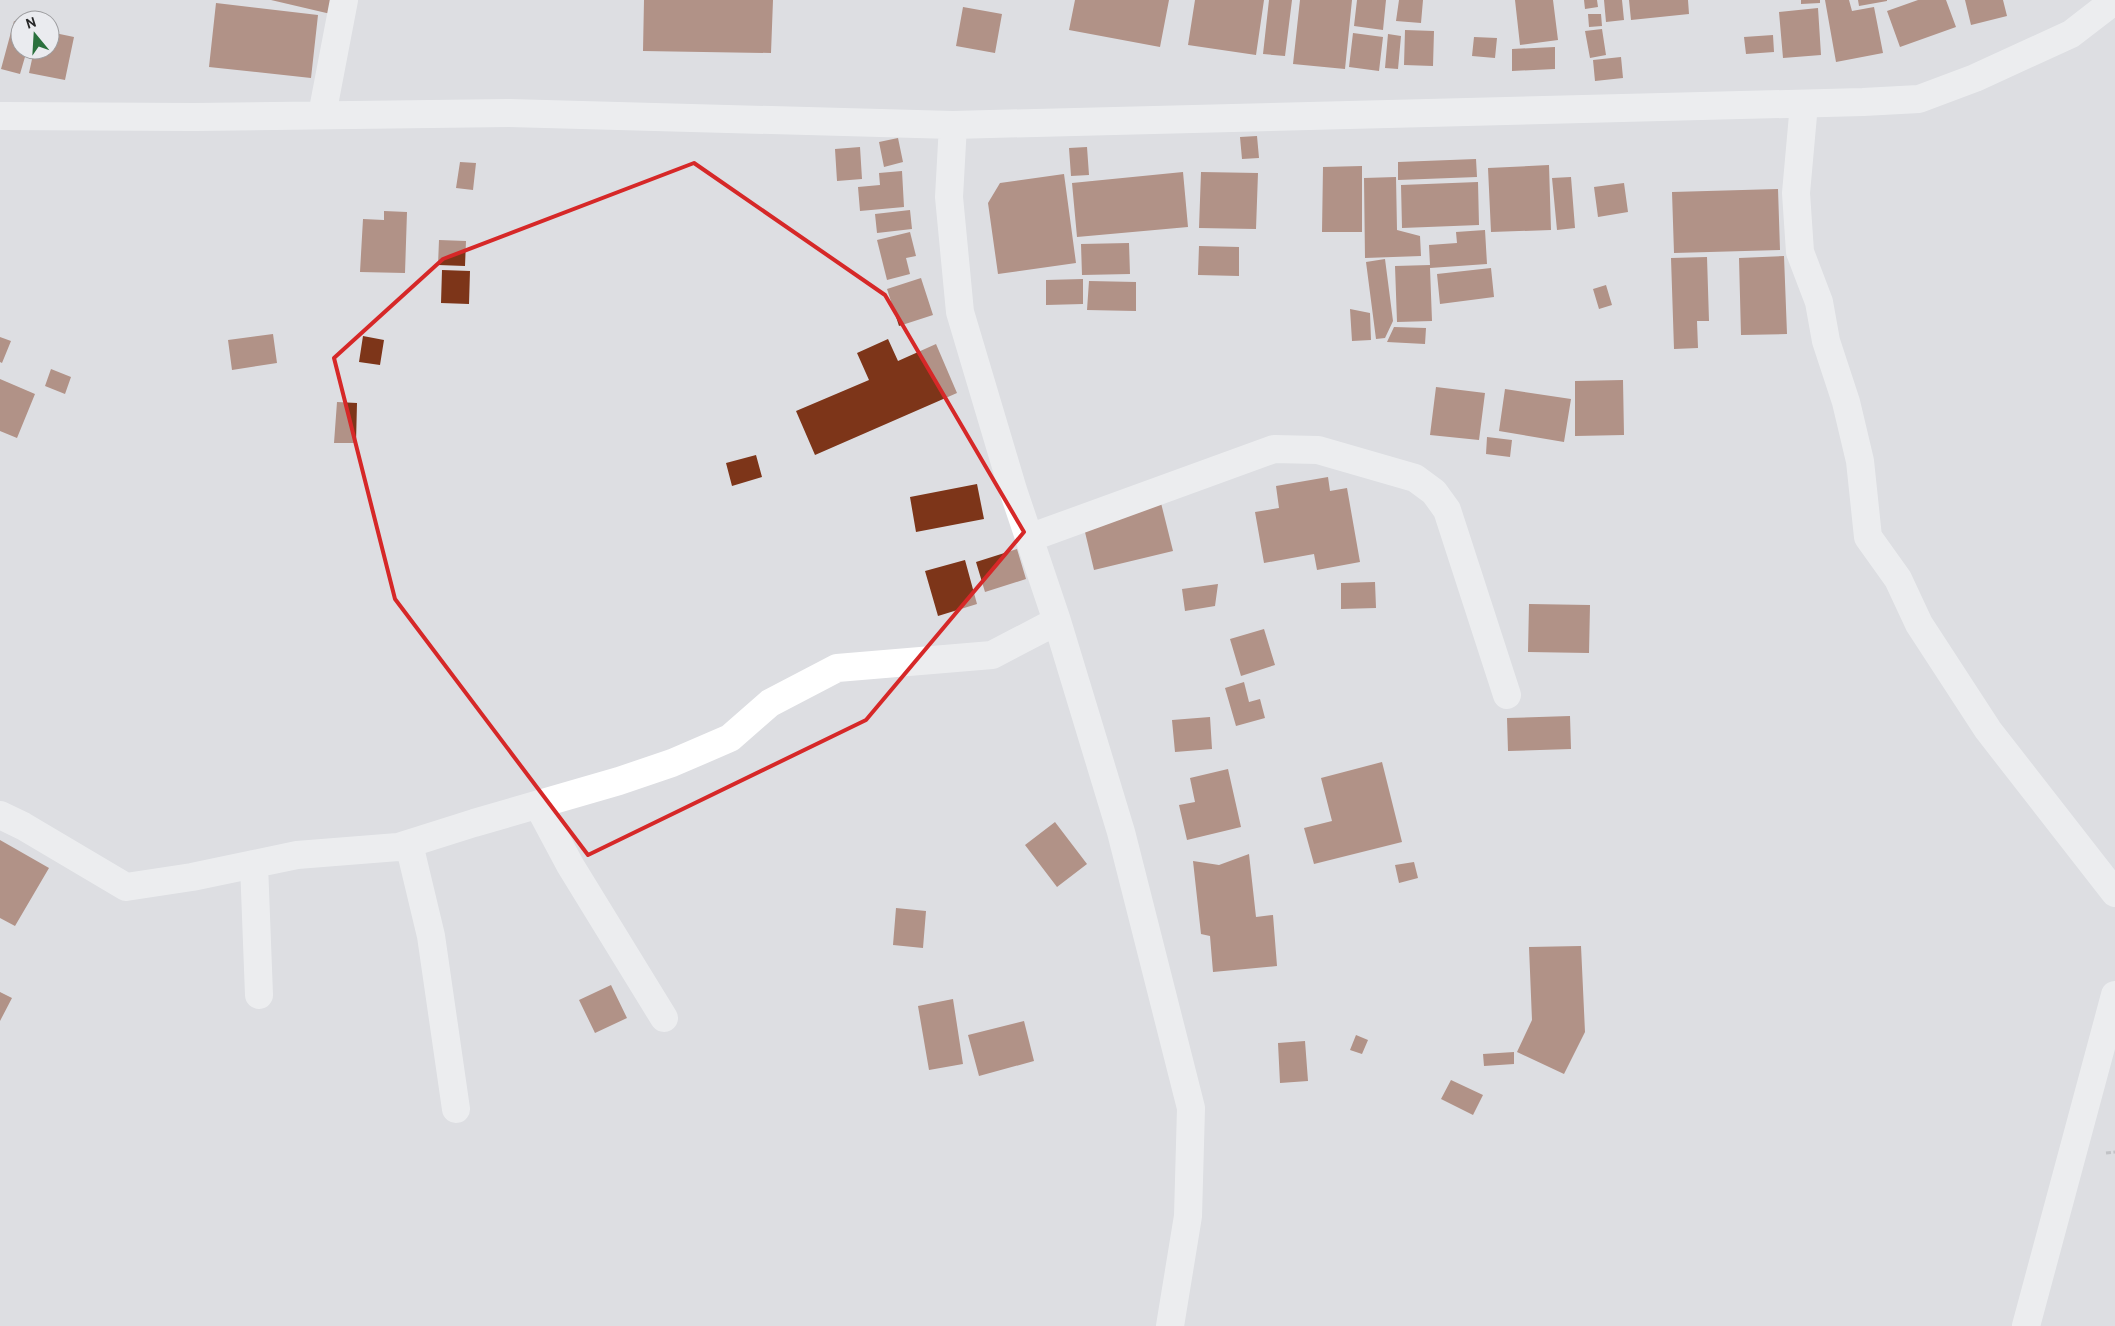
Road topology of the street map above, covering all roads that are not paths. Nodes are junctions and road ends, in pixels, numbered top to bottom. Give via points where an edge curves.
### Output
1 (344, 0) edge
2 (2115, 0) edge
3 (1804, 104) junction
4 (322, 115) junction
5 (0, 116) edge
6 (953, 125) junction
7 (1030, 538) junction
8 (1057, 620) junction
9 (1507, 695) dead end
10 (538, 805) junction
11 (0, 815) edge
12 (409, 844) junction
13 (254, 864) junction
14 (2115, 893) edge
15 (259, 995) dead end
16 (2115, 995) edge
17 (664, 1018) dead end
18 (456, 1109) dead end
19 (1170, 1326) edge
20 (2026, 1326) edge

1 - 4 street
2 - 3 street via 2071,34 1975,78 1919,99
3 - 6 street
3 - 14 street via 1796,193 1800,252 1819,302 1826,341 1846,402 1860,461 1868,537 1898,579 1919,624 1988,730
4 - 5 street
4 - 6 street via 509,113
6 - 7 street via 948,197 960,312
7 - 8 street
7 - 9 street via 1274,449 1318,450 1415,478 1434,492 1447,510
8 - 10 street via 992,655 837,668 770,703 730,738 672,763
8 - 19 street via 1121,832 1191,1108 1188,1216
10 - 12 street
10 - 17 street via 570,865
11 - 13 street via 126,887
12 - 13 street via 297,855
12 - 18 street via 431,936
13 - 15 street
16 - 20 street

